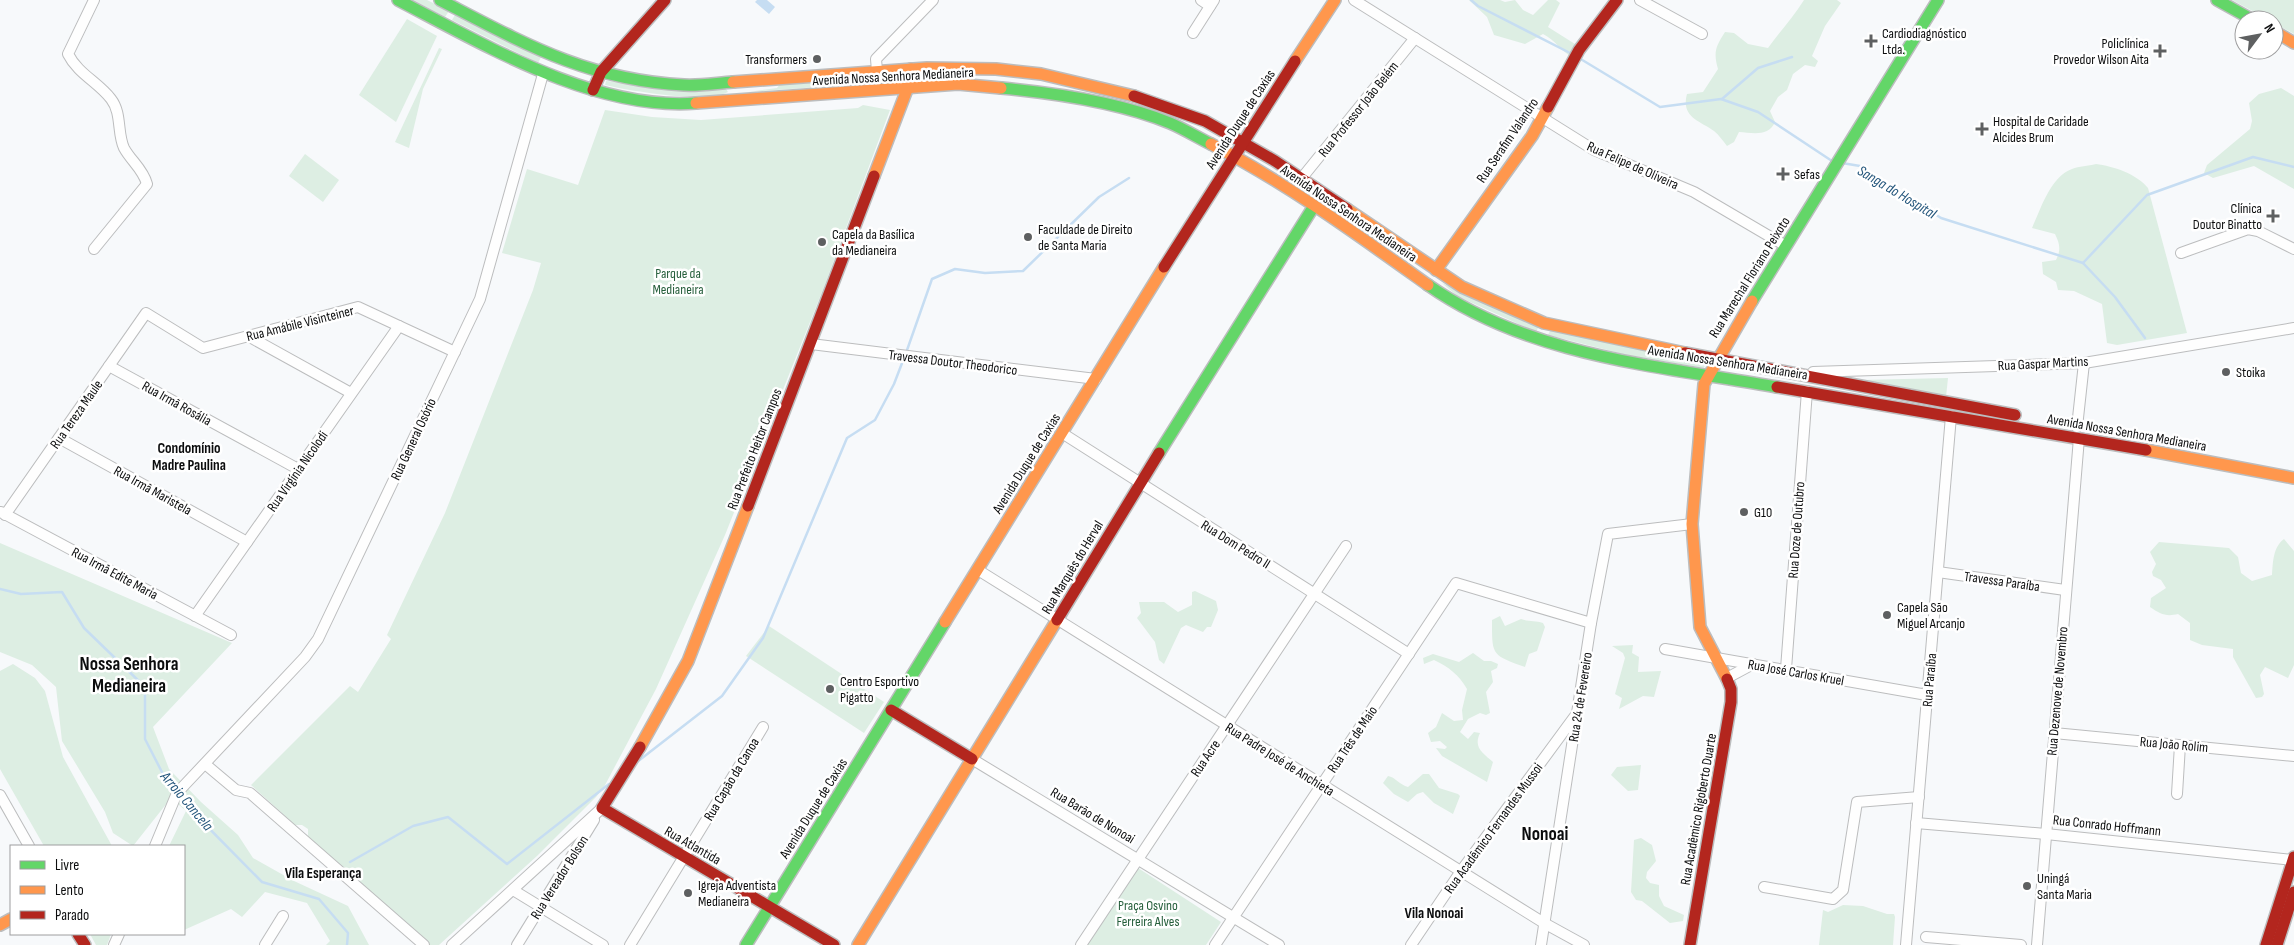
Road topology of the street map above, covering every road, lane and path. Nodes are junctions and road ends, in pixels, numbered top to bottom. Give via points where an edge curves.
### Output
1 (94, 0) edge
2 (398, 0) edge
3 (440, 0) edge
4 (665, 0) edge
5 (934, 0) edge
6 (1201, 0) edge
7 (1335, 0) edge
8 (1354, 0) edge
9 (1617, 0) edge
10 (1640, 0) edge
11 (1938, 0) edge
12 (2217, 0) edge
13 (1212, 3) edge
14 (2235, 10) edge
15 (1193, 33) dead end
16 (1702, 34) dead end
17 (1415, 38) junction
18 (548, 54) junction
19 (911, 69) junction
20 (601, 72) junction
21 (877, 72) junction
22 (543, 74) junction
23 (908, 87) junction
24 (593, 90) junction
25 (1543, 118) junction
26 (1242, 142) junction
27 (1234, 156) junction
28 (1301, 179) junction
29 (1314, 206) junction
30 (1786, 246) junction
31 (94, 249) dead end
32 (2294, 249) edge
33 (2181, 254) dead end
34 (1436, 270) junction
35 (1411, 273) junction
36 (146, 313) joint
37 (398, 326) junction
38 (2294, 328) edge
39 (248, 336) junction
40 (811, 344) junction
41 (455, 352) junction
42 (1716, 360) junction
43 (2084, 363) junction
44 (109, 366) junction
45 (1789, 373) junction
46 (1709, 375) junction
47 (1096, 379) junction
48 (1807, 391) junction
49 (351, 393) junction
50 (1951, 416) junction
51 (2078, 432) junction
52 (1062, 433) junction
53 (59, 438) junction
54 (2294, 467) edge
55 (298, 469) junction
56 (2294, 478) edge
57 (1140, 483) junction
58 (3, 513) edge
59 (1692, 524) junction
60 (247, 542) junction
61 (1346, 546) dead end
62 (978, 570) junction
63 (1938, 572) junction
64 (2065, 590) junction
65 (1314, 594) junction
66 (195, 616) junction
67 (1057, 620) junction
68 (1591, 623) junction
69 (230, 634) dead end
70 (1665, 649) dead end
71 (1409, 654) junction
72 (1718, 658) junction
73 (1753, 664) junction
74 (1786, 669) junction
75 (1727, 678) junction
76 (1927, 696) junction
77 (892, 710) junction
78 (1577, 713) junction
79 (1227, 726) junction
80 (763, 727) dead end
81 (2054, 733) junction
82 (2180, 744) junction
83 (2294, 756) edge
84 (972, 759) junction
85 (205, 764) junction
86 (1322, 785) junction
87 (2177, 794) dead end
88 (0, 795) edge
89 (1919, 797) junction
90 (602, 808) junction
91 (1916, 823) junction
92 (2046, 834) junction
93 (157, 842) edge
94 (28, 845) edge
95 (684, 857) junction
96 (1137, 859) junction
97 (2294, 859) edge
98 (1461, 871) junction
99 (1764, 887) dead end
100 (513, 890) junction
101 (2294, 892) edge
102 (540, 906) junction
103 (770, 907) junction
104 (283, 916) dead end
105 (1233, 917) junction
106 (1544, 923) junction
107 (1926, 937) dead end
108 (265, 945) edge
109 (424, 945) edge
110 (452, 945) edge
111 (517, 945) edge
112 (603, 945) edge
113 (630, 945) edge
114 (746, 945) edge
115 (834, 945) edge
116 (858, 945) edge
117 (1081, 945) edge
118 (1214, 945) edge
119 (1279, 945) edge
120 (1411, 945) edge
121 (1541, 945) edge
122 (1584, 945) edge
123 (1690, 945) edge
124 (1906, 945) edge
125 (2021, 945) edge
126 (2037, 945) edge
127 (2266, 945) edge
128 (2277, 945) edge

1 - 31 street via 68,54 74,66 111,99 117,109 123,146 145,175 147,184
2 - 22 street, Avenida Nossa Senhora Medianeira
3 - 18 street, Avenida Nossa Senhora Medianeira
4 - 20 street
5 - 21 street via 876,59
6 - 13 street
7 - 26 street, Avenida Duque de Caxias
8 - 17 street, Rua Felipe de Oliveira
9 - 25 street, Rua Serafim Valandro via 1579,50
10 - 16 street
11 - 30 street, Rua Marechal Floriano Peixoto
12 - 14 street
13 - 15 street
17 - 25 street, Rua Felipe de Oliveira
17 - 28 street, Rua Professor João Belém
18 - 20 street, Avenida Nossa Senhora Medianeira
18 - 22 street
19 - 21 street, Avenida Nossa Senhora Medianeira
19 - 23 street, Rua Prefeito Heitor Campos
19 - 26 street, Avenida Nossa Senhora Medianeira via 996,69 1088,84 1160,104 1205,121
20 - 21 street, Avenida Nossa Senhora Medianeira via 659,84 686,85
20 - 24 street
22 - 24 street, Avenida Nossa Senhora Medianeira
22 - 41 street, Rua General Osório via 480,299
23 - 24 street, Avenida Nossa Senhora Medianeira via 689,104 660,103
23 - 27 street, Avenida Nossa Senhora Medianeira via 958,84 996,87 1048,92 1106,104 1168,123
23 - 40 street, Rua Prefeito Heitor Campos
25 - 30 street, Rua Felipe de Oliveira via 1594,150 1694,192
25 - 34 street, Rua Serafim Valandro
26 - 27 street, Avenida Duque de Caxias
26 - 28 street, Avenida Nossa Senhora Medianeira
27 - 29 street, Avenida Nossa Senhora Medianeira
27 - 47 street, Avenida Duque de Caxias
28 - 34 street, Avenida Nossa Senhora Medianeira
29 - 35 street, Avenida Nossa Senhora Medianeira
29 - 57 street, Rua Marquês do Herval
30 - 42 street, Rua Marechal Floriano Peixoto
32 - 33 street via 2248,229
34 - 35 street via 1420,276
34 - 42 street, Avenida Nossa Senhora Medianeira via 1486,300 1544,323
35 - 46 street, Avenida Nossa Senhora Medianeira via 1470,310 1529,337 1615,359
36 - 39 street, Rua Amábile Visinteiner via 203,348
36 - 44 street, Rua Tereza Maule
37 - 39 street, Rua Amábile Visinteiner via 358,307
37 - 41 street, Rua Amábile Visinteiner
37 - 49 street, Rua Virgínia Nicolodi
38 - 43 street, Rua Gaspar Martins
39 - 49 street
40 - 47 street, Travessa Doutor Theodorico
40 - 90 street, Rua Prefeito Heitor Campos via 688,662
41 - 85 street, Rua General Osório via 318,639
42 - 45 street, Avenida Nossa Senhora Medianeira
42 - 46 street, Rua Marechal Floriano Peixoto
43 - 45 street, Rua Gaspar Martins
43 - 51 street, Rua Dezenove de Novembro
44 - 53 street, Rua Tereza Maule
44 - 55 street, Rua Irmã Rosália
45 - 51 street, Avenida Nossa Senhora Medianeira
46 - 48 street, Avenida Nossa Senhora Medianeira
46 - 59 street, Rua Marechal Floriano Peixoto via 1704,384
47 - 52 street, Avenida Duque de Caxias
48 - 50 street, Avenida Nossa Senhora Medianeira
48 - 74 street, Rua Doze de Outubro
49 - 55 street, Rua Virgínia Nicolodi
50 - 51 street, Avenida Nossa Senhora Medianeira
50 - 63 street, Rua Paraíba
51 - 54 street, Avenida Nossa Senhora Medianeira
51 - 56 street, Avenida Nossa Senhora Medianeira
51 - 64 street, Rua Dezenove de Novembro
52 - 57 street, Rua Dom Pedro II
52 - 62 street, Avenida Duque de Caxias
53 - 58 street, Rua Tereza Maule
53 - 60 street, Rua Irmã Maristela
55 - 60 street, Rua Virgínia Nicolodi
57 - 65 street, Rua Dom Pedro II
57 - 67 street, Rua Marquês do Herval
58 - 66 street, Rua Irmã Edite Maria
59 - 68 street, Rua 24 de Fevereiro via 1608,534
59 - 72 street, Rua Marechal Floriano Peixoto via 1700,627
60 - 66 street, Rua Virgínia Nicolodi
61 - 65 street, Rua Acre
62 - 67 street, Rua Padre José de Anchieta
62 - 77 street, Avenida Duque de Caxias
63 - 64 street, Travessa Paraíba
63 - 76 street, Rua Paraíba
64 - 81 street, Rua Dezenove de Novembro
65 - 71 street, Rua Dom Pedro II
65 - 79 street, Rua Acre
66 - 69 street, Rua Irmã Edite Maria
67 - 79 street, Rua Padre José de Anchieta
67 - 84 street, Rua Marquês do Herval
68 - 71 street, Rua Três de Maio via 1456,583
68 - 78 street, Rua 24 de Fevereiro
70 - 72 street, Rua José Carlos Kruel
71 - 86 street, Rua Três de Maio
72 - 73 street, Rua José Carlos Kruel
72 - 75 street, Rua Acadêmico Rigoberto Duarte
73 - 74 street, Rua José Carlos Kruel
73 - 75 street
74 - 76 street, Rua José Carlos Kruel
75 - 123 street, Rua Acadêmico Rigoberto Duarte via 1731,702
76 - 89 street, Rua Paraíba
77 - 84 street, Rua Barão de Nonoai
77 - 103 street, Avenida Duque de Caxias
78 - 98 street, Rua Acadêmico Fernandes Mussoi
78 - 106 street, Rua 24 de Fevereiro
79 - 86 street, Rua Padre José de Anchieta
79 - 96 street, Rua Acre
80 - 95 street, Rua Capão da Canoa
81 - 82 street, Rua João Rolim
81 - 92 street, Rua Dezenove de Novembro
82 - 83 street, Rua João Rolim
82 - 87 street
84 - 96 street, Rua Barão de Nonoai
84 - 116 street, Rua Marquês do Herval
85 - 93 street, Rua General Osório via 182,788
85 - 109 street via 236,790 250,793
86 - 98 street, Rua Padre José de Anchieta
86 - 105 street, Rua Três de Maio
88 - 94 street
89 - 91 street, Rua Paraíba
89 - 99 street via 1857,802 1843,890 1832,899
90 - 95 street, Rua Atlantida
90 - 100 street
90 - 102 street, Rua Vereador Bolson
91 - 92 street, Rua Conrado Hoffmann
91 - 124 street, Rua Paraíba
92 - 97 street, Rua Conrado Hoffmann
92 - 126 street, Rua Dezenove de Novembro
95 - 103 street, Rua Atlantida
95 - 113 street, Rua Capão da Canoa
96 - 105 street, Rua Barão de Nonoai
96 - 117 street, Rua Acre
97 - 127 street
98 - 106 street, Rua Padre José de Anchieta
98 - 120 street, Rua Acadêmico Fernandes Mussoi
100 - 102 street
100 - 110 street
101 - 128 street
102 - 111 street, Rua Vereador Bolson
102 - 112 street
103 - 114 street, Avenida Duque de Caxias
103 - 115 street, Rua Atlantida
104 - 108 street
105 - 118 street, Rua Três de Maio
105 - 119 street, Rua Barão de Nonoai
106 - 121 street, Rua 24 de Fevereiro
106 - 122 street, Rua Padre José de Anchieta
107 - 125 street

